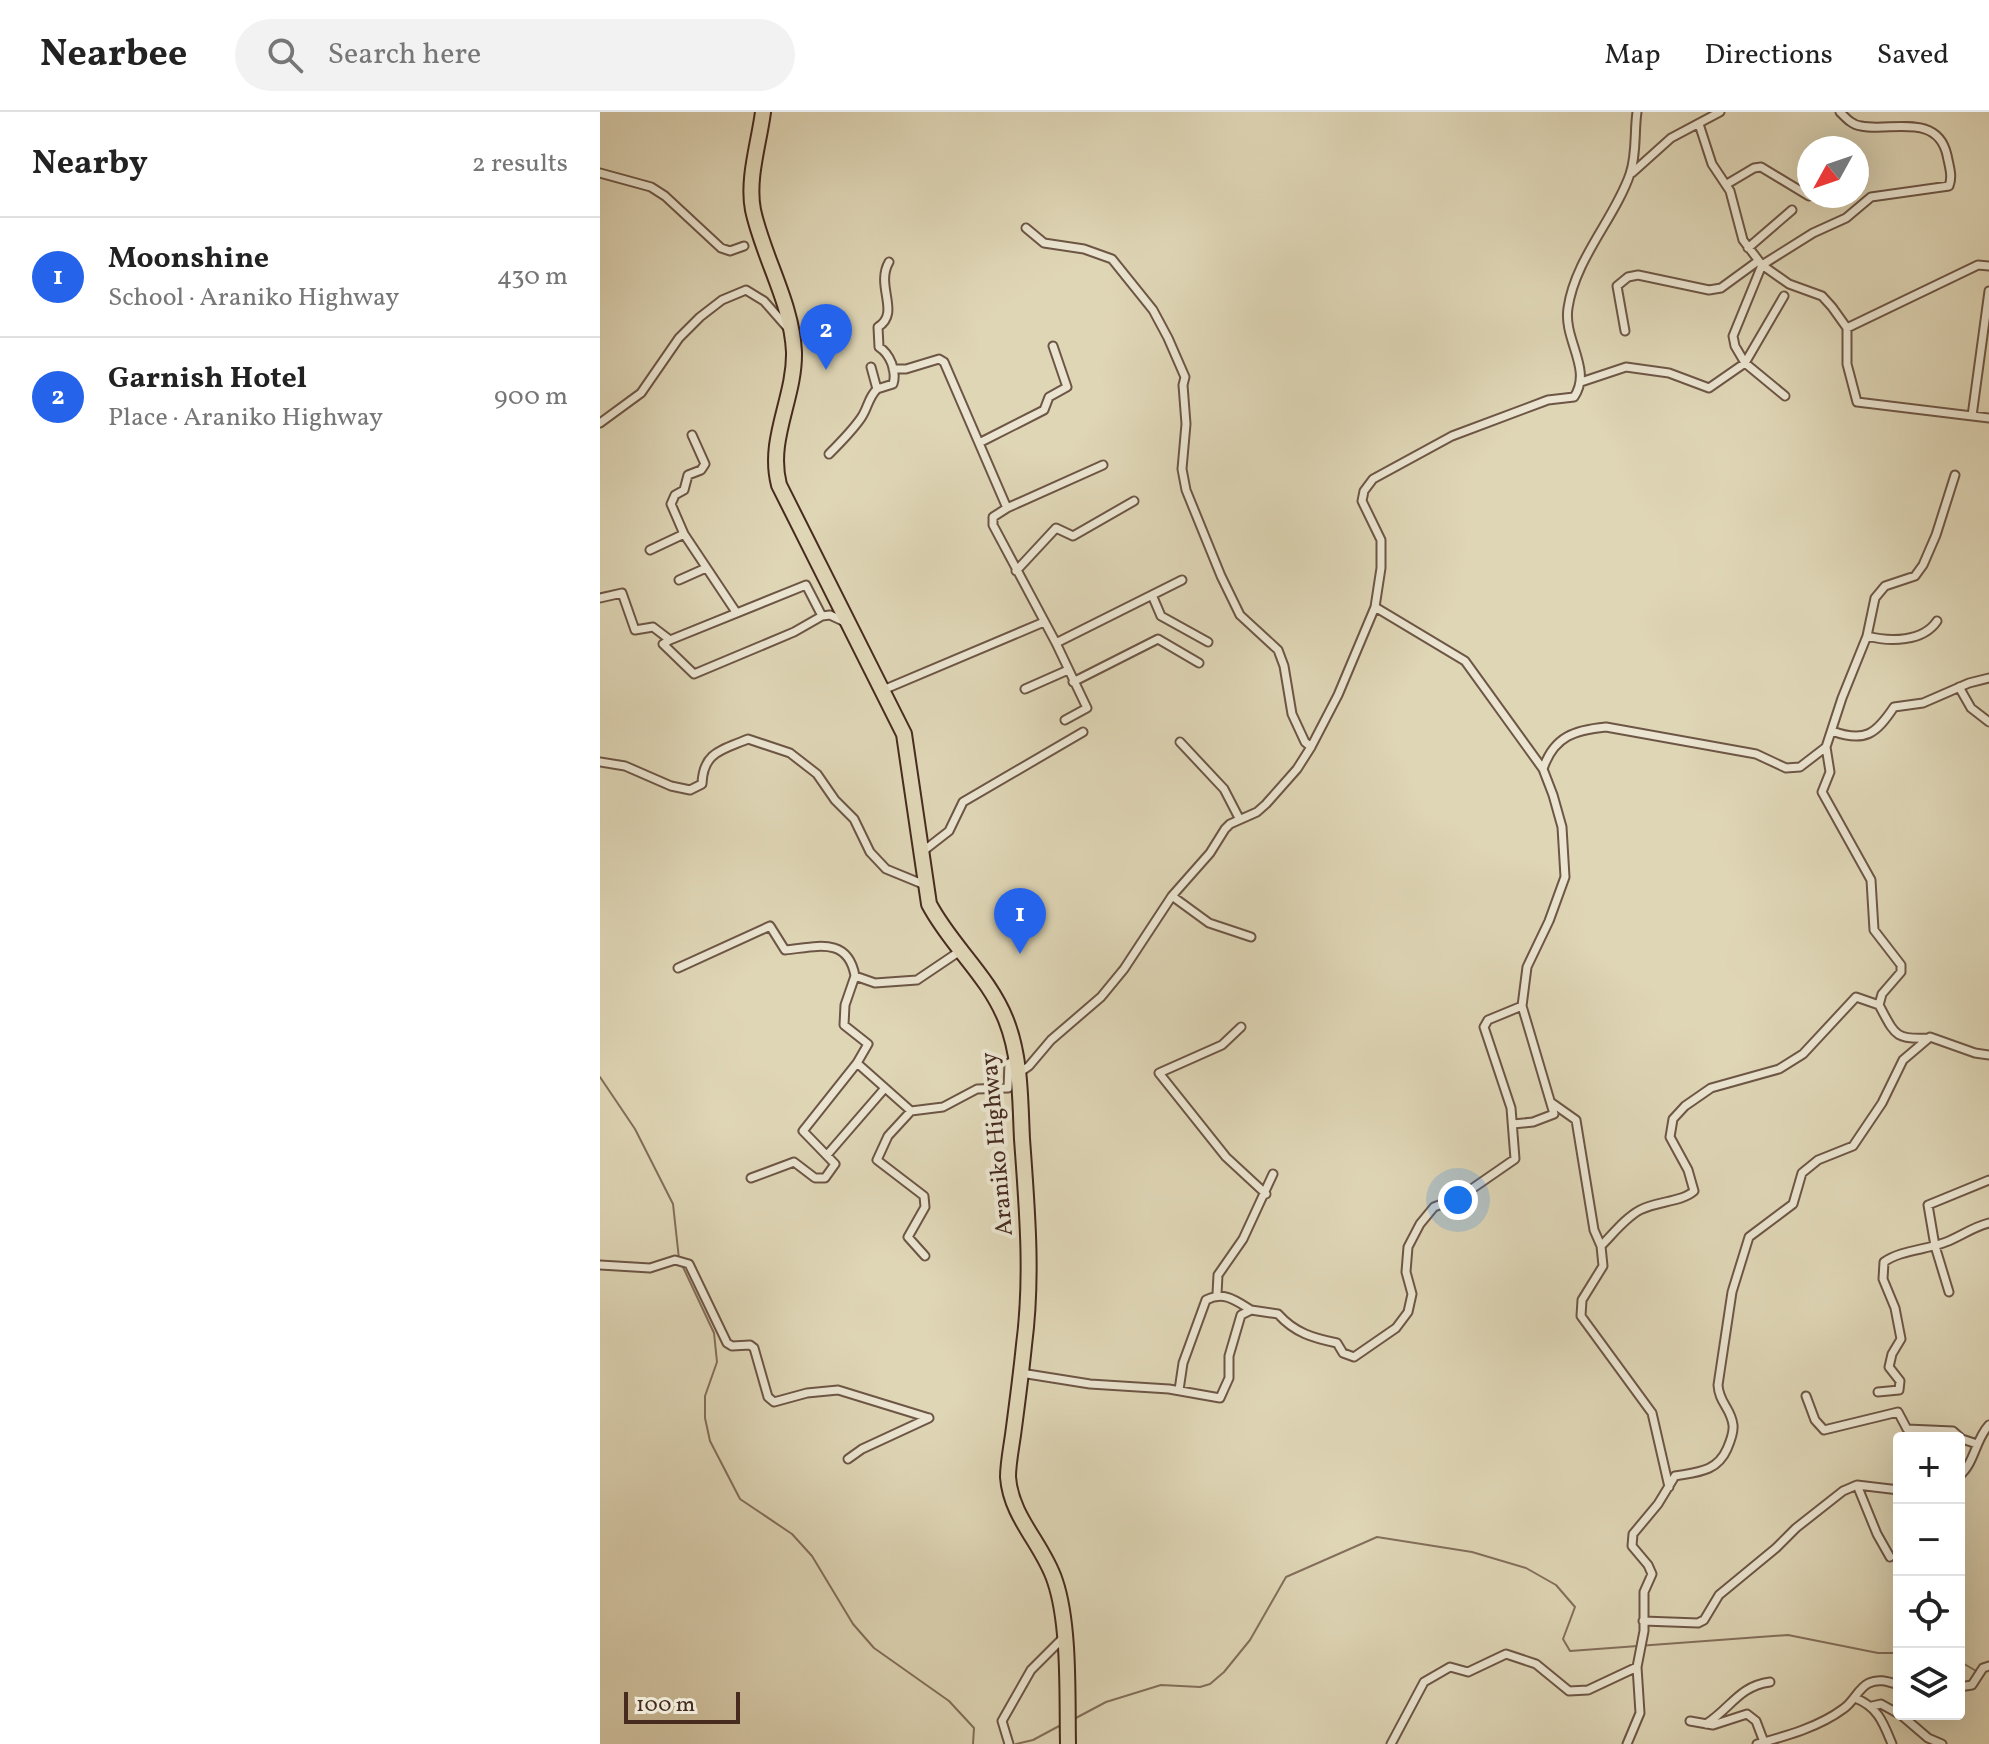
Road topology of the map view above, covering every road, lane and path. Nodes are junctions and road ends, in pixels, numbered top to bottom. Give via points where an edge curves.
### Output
1 (763, 112) edge
2 (1637, 112) edge
3 (1720, 112) edge
4 (1840, 112) edge
5 (1699, 124) junction
6 (600, 173) edge
7 (1630, 174) junction
8 (1727, 184) junction
9 (1797, 189) edge
10 (1792, 210) dead end
11 (1026, 228) dead end
12 (744, 246) dead end
13 (1748, 248) junction
14 (889, 262) dead end
15 (1760, 263) junction
16 (1989, 266) edge
17 (1989, 291) edge
18 (1784, 296) dead end
19 (1847, 328) junction
20 (790, 330) junction
21 (1625, 331) dead end
22 (1053, 346) dead end
23 (1745, 363) junction
24 (871, 367) dead end
25 (893, 369) junction
26 (1581, 382) junction
27 (877, 389) junction
28 (1785, 396) dead end
29 (1972, 416) junction
30 (1989, 418) edge
31 (600, 423) edge
32 (692, 435) dead end
33 (979, 443) junction
34 (829, 454) dead end
35 (1103, 465) dead end
36 (1955, 475) dead end
37 (1134, 501) dead end
38 (1007, 508) junction
39 (684, 534) junction
40 (650, 550) dead end
41 (706, 568) junction
42 (1016, 571) junction
43 (679, 580) dead end
44 (1182, 580) dead end
45 (1152, 595) junction
46 (600, 598) edge
47 (1375, 607) junction
48 (736, 612) junction
49 (822, 616) junction
50 (1937, 621) dead end
51 (1044, 622) junction
52 (850, 624) junction
53 (1867, 636) junction
54 (670, 640) junction
55 (1208, 642) dead end
56 (1056, 643) junction
57 (1199, 663) dead end
58 (1068, 670) junction
59 (1989, 678) edge
60 (1073, 682) junction
61 (1959, 687) junction
62 (1025, 689) dead end
63 (883, 690) junction
64 (1065, 720) dead end
65 (1989, 722) edge
66 (1832, 731) junction
67 (1083, 732) dead end
68 (1180, 742) dead end
69 (1311, 747) junction
70 (1826, 747) junction
71 (600, 762) edge
72 (1543, 769) junction
73 (1239, 818) junction
74 (921, 853) junction
75 (925, 885) junction
76 (1172, 896) junction
77 (1251, 937) dead end
78 (960, 951) junction
79 (678, 968) dead end
80 (855, 976) junction
81 (1879, 1005) junction
82 (1522, 1006) junction
83 (1241, 1027) dead end
84 (1930, 1037) junction
85 (1989, 1055) edge
86 (857, 1063) junction
87 (1018, 1067) junction
88 (885, 1088) junction
89 (1552, 1103) junction
90 (911, 1111) junction
91 (1513, 1124) junction
92 (827, 1155) junction
93 (1273, 1174) dead end
94 (751, 1178) dead end
95 (1989, 1180) edge
96 (1266, 1194) junction
97 (1989, 1223) edge
98 (1601, 1246) junction
99 (1935, 1246) junction
100 (925, 1256) dead end
101 (600, 1265) edge
102 (1949, 1292) dead end
103 (1217, 1294) junction
104 (1251, 1310) junction
105 (1021, 1373) junction
106 (1179, 1390) junction
107 (1878, 1392) dead end
108 (1806, 1396) dead end
109 (1989, 1425) edge
110 (1977, 1444) junction
111 (848, 1459) dead end
112 (1965, 1469) edge
113 (1857, 1485) junction
114 (1669, 1487) junction
115 (1893, 1489) edge
116 (1890, 1557) dead end
117 (1643, 1621) junction
118 (1064, 1637) junction
119 (1637, 1667) junction
120 (1983, 1672) edge
121 (1770, 1682) dead end
122 (1893, 1683) edge
123 (1965, 1686) edge
124 (1855, 1698) junction
125 (1872, 1706) junction
126 (1893, 1711) edge
127 (1906, 1720) edge
128 (1690, 1721) dead end
129 (1706, 1724) junction
130 (1008, 1742) edge
131 (1068, 1742) edge
132 (1760, 1743) edge
133 (1391, 1744) edge
134 (1627, 1744) edge
135 (1892, 1744) edge
136 (1942, 1744) edge

1 - 20 highway, Araniko Highway via 753,208
2 - 7 street
3 - 5 street
4 - 15 street via 1864,127 1925,127 1943,142 1949,186 1871,197 1846,218
5 - 7 street via 1671,138
5 - 8 street via 1712,164
6 - 12 street via 651,187 721,248
7 - 26 street via 1588,253 1567,310
8 - 9 street via 1761,167
8 - 13 street
10 - 13 street
11 - 69 street via 1044,243 1112,259 1153,310 1185,377 1186,490 1240,615 1278,650 1292,714
13 - 15 street
14 - 25 street via 883,278 889,314 878,327 877,341
15 - 19 street via 1789,284 1822,296
15 - 21 street via 1709,290 1628,277 1617,286
15 - 23 street via 1733,330
16 - 19 street via 1978,265
17 - 29 street
18 - 23 street
19 - 29 street via 1847,364 1857,402
20 - 31 street via 746,290 722,300 679,338 641,393
20 - 52 highway, Araniko Highway via 793,374 775,470
22 - 33 street via 1067,387 1049,397 1044,410
23 - 26 street via 1709,388 1669,373 1626,367
23 - 28 street
24 - 27 street
25 - 27 street via 893,384
25 - 33 street via 944,362
26 - 47 street via 1574,397 1548,400 1452,436 1373,479 1362,501 1381,540
27 - 34 street via 857,424
29 - 30 street
32 - 39 street via 705,464 688,475 684,490 671,504
33 - 38 street
35 - 38 street
36 - 53 street via 1923,565 1915,576 1883,587 1874,600
37 - 42 street via 1073,536 1056,528
38 - 42 street via 993,517 993,525
39 - 40 street
39 - 41 street
41 - 43 street
41 - 48 street
42 - 51 street
44 - 45 street
45 - 55 street via 1161,616
45 - 56 street
46 - 54 street via 622,593 635,630 653,627
47 - 69 street
47 - 72 street via 1465,661
48 - 49 street via 806,585
48 - 54 street
49 - 52 street
49 - 54 street via 694,674 663,644
50 - 53 street via 1930,630 1908,638 1885,641
51 - 56 street
51 - 63 street
52 - 63 highway, Araniko Highway
53 - 66 street
56 - 58 street
57 - 60 street via 1158,639
58 - 60 street
58 - 62 street
59 - 61 street
60 - 64 street via 1087,708
61 - 65 street via 1971,708
61 - 66 street via 1923,703 1894,707 1880,727 1855,738
63 - 74 highway, Araniko Highway via 908,751
66 - 70 street
67 - 74 street via 963,802 949,831
68 - 73 street via 1224,789
69 - 73 street via 1266,804
70 - 72 street via 1800,767 1786,768 1756,754 1606,727 1567,734
70 - 81 street via 1830,772 1822,792 1871,880 1874,930 1901,965
71 - 75 street via 690,790 702,784 702,769 712,754 748,739 790,753 817,774 886,869
72 - 82 street via 1562,827 1565,877 1527,967
73 - 76 street
74 - 75 highway, Araniko Highway
75 - 78 highway, Araniko Highway via 938,921
76 - 77 street via 1209,923
76 - 87 street via 1101,997 1029,1066
78 - 80 street via 917,980 875,983
78 - 87 highway, Araniko Highway via 994,996
79 - 80 street via 770,926 785,950 834,947 846,953
80 - 86 street via 844,1025 868,1044
81 - 84 street via 1900,1038
81 - 98 street via 1856,997 1803,1054 1779,1069 1711,1088 1685,1106 1673,1119 1670,1137 1694,1191 1637,1212
82 - 89 street
82 - 91 street via 1488,1020 1484,1027
83 - 96 street via 1222,1045 1159,1073 1226,1157
84 - 85 street
84 - 114 street via 1903,1060 1853,1146 1818,1160 1802,1173 1793,1204 1749,1237 1732,1292 1718,1385 1733,1427 1730,1442 1714,1468 1675,1476
86 - 88 street
86 - 92 street via 803,1131
87 - 90 street via 1009,1063 1008,1088 977,1089 943,1107
87 - 105 highway, Araniko Highway via 1030,1262
88 - 90 street
88 - 92 street
89 - 91 street via 1554,1114
89 - 98 street via 1576,1120
90 - 100 street via 888,1136 877,1160 924,1196 925,1207 908,1237
91 - 104 street via 1515,1159 1460,1197 1434,1207 1420,1224 1408,1247 1408,1312 1363,1352 1354,1357 1343,1353 1337,1343 1289,1327 1278,1314
92 - 94 street via 835,1164 825,1178 815,1178 794,1162
93 - 96 street
95 - 99 street via 1928,1205
96 - 103 street via 1218,1275
97 - 99 street
98 - 114 street via 1603,1266 1582,1300 1581,1316 1652,1413
99 - 102 street
99 - 107 street via 1884,1262 1883,1279 1901,1339 1889,1367 1900,1381 1899,1390
101 - 111 street via 689,1264 727,1343 754,1348 774,1402 838,1390 929,1418
103 - 104 street
103 - 106 street via 1206,1300
104 - 106 street via 1241,1315 1220,1398
105 - 106 street
105 - 118 highway, Araniko Highway via 1010,1496 1055,1580
108 - 110 street via 1824,1430 1898,1412 1907,1429 1953,1431
109 - 110 street
110 - 112 street
113 - 115 street
113 - 116 street
113 - 117 street via 1796,1528 1714,1600 1704,1620
114 - 117 street via 1633,1534 1632,1546 1652,1574 1644,1592
117 - 119 street
118 - 130 street via 1031,1670 1002,1721
118 - 131 highway, Araniko Highway
119 - 133 street via 1588,1690 1569,1691 1536,1664 1506,1654 1468,1672 1450,1667 1424,1682
119 - 134 street via 1640,1713
120 - 123 street
121 - 129 street via 1747,1688
122 - 124 street via 1873,1681
124 - 125 street
124 - 132 street via 1802,1730
125 - 126 street
125 - 135 street
127 - 136 street
128 - 129 street
129 - 132 street via 1747,1714 1756,1721

